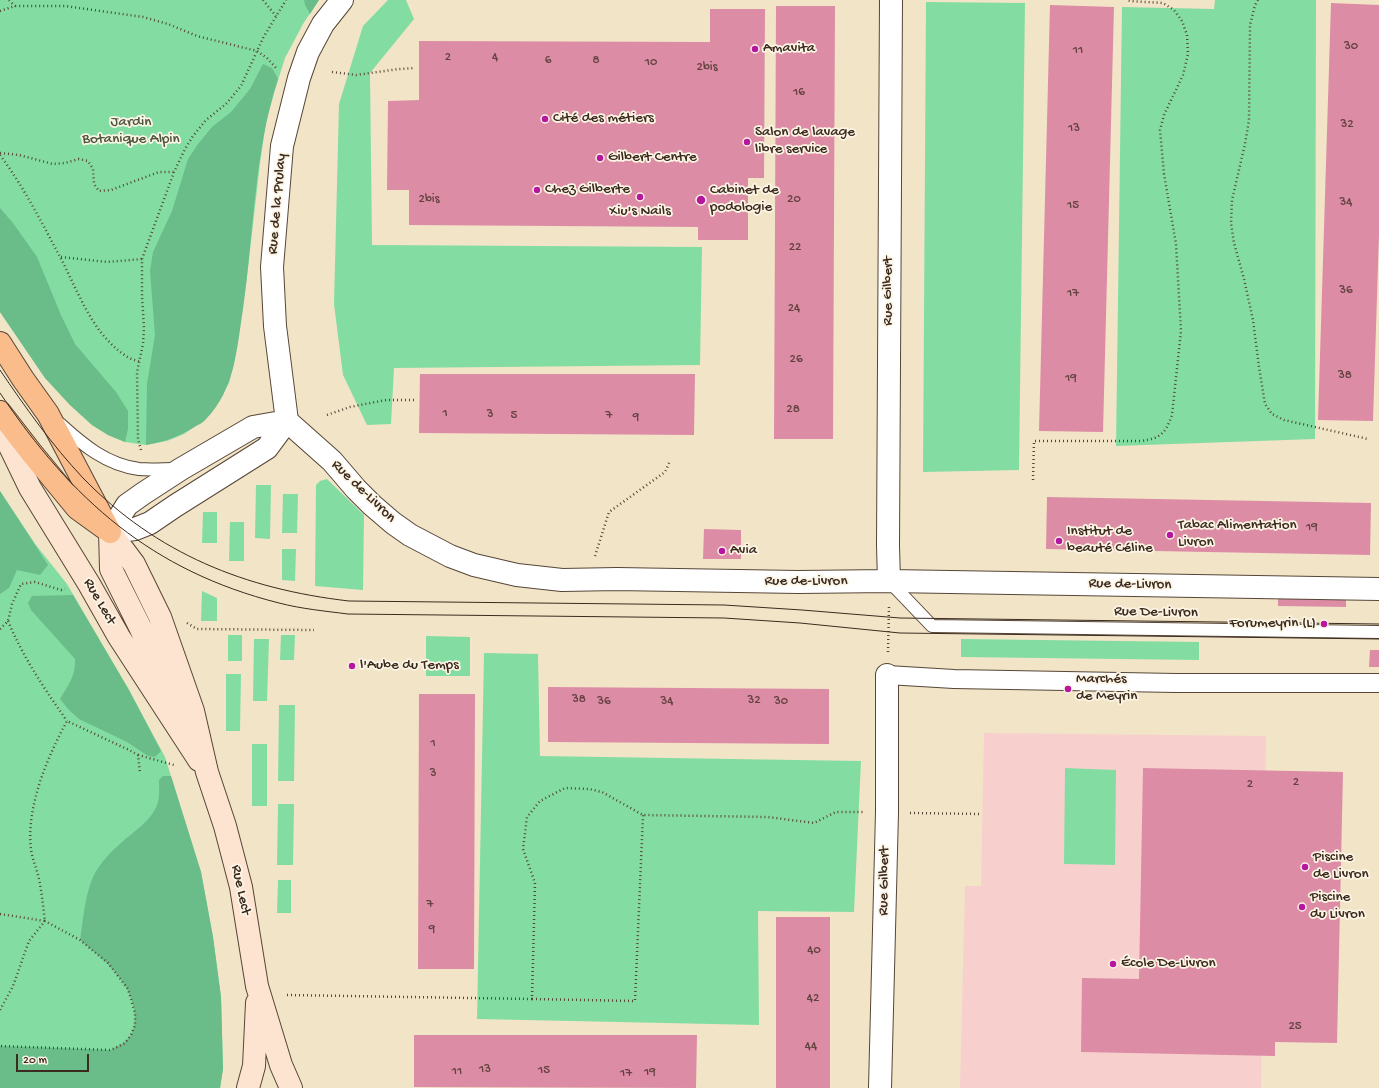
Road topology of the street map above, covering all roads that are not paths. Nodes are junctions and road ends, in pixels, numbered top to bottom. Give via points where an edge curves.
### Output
1 (342, 0) edge
2 (891, 0) edge
3 (0, 343) edge
4 (0, 412) edge
5 (48, 414) junction
6 (286, 421) junction
7 (0, 426) edge
8 (181, 469) junction
9 (110, 532) junction
10 (889, 581) junction
11 (1379, 589) edge
12 (1379, 632) edge
13 (887, 675) joint
14 (1379, 683) edge
15 (208, 772) junction
16 (257, 986) junction
17 (248, 1088) edge
18 (291, 1088) edge
19 (880, 1088) edge

1 - 6 street, Rue de la Prulay via 323,24 308,52 282,146 272,267 275,326
2 - 10 street, Rue Gilbert
3 - 5 main road, Rue Lect
4 - 9 main road via 77,508
5 - 8 lane via 75,438 106,459 139,469
5 - 9 main road, Rue Lect
6 - 8 street via 253,427
6 - 9 street via 266,448 150,523 135,529
6 - 10 street, Rue de-Livron via 332,462 356,489 393,523 432,547 474,565 517,575 562,580
7 - 15 main road, Rue Lect via 30,488 119,637
8 - 9 street via 127,505
9 - 15 main road, Rue Lect via 111,569
10 - 11 street, Rue de-Livron
10 - 12 lane, Rue De-Livron via 932,626
13 - 14 street via 962,680
13 - 19 street, Rue Gilbert via 887,812
15 - 16 main road, Rue Lect via 241,887
16 - 17 main road, Rue Lect via 254,1058
16 - 18 main road, Rue Lect via 281,1065

